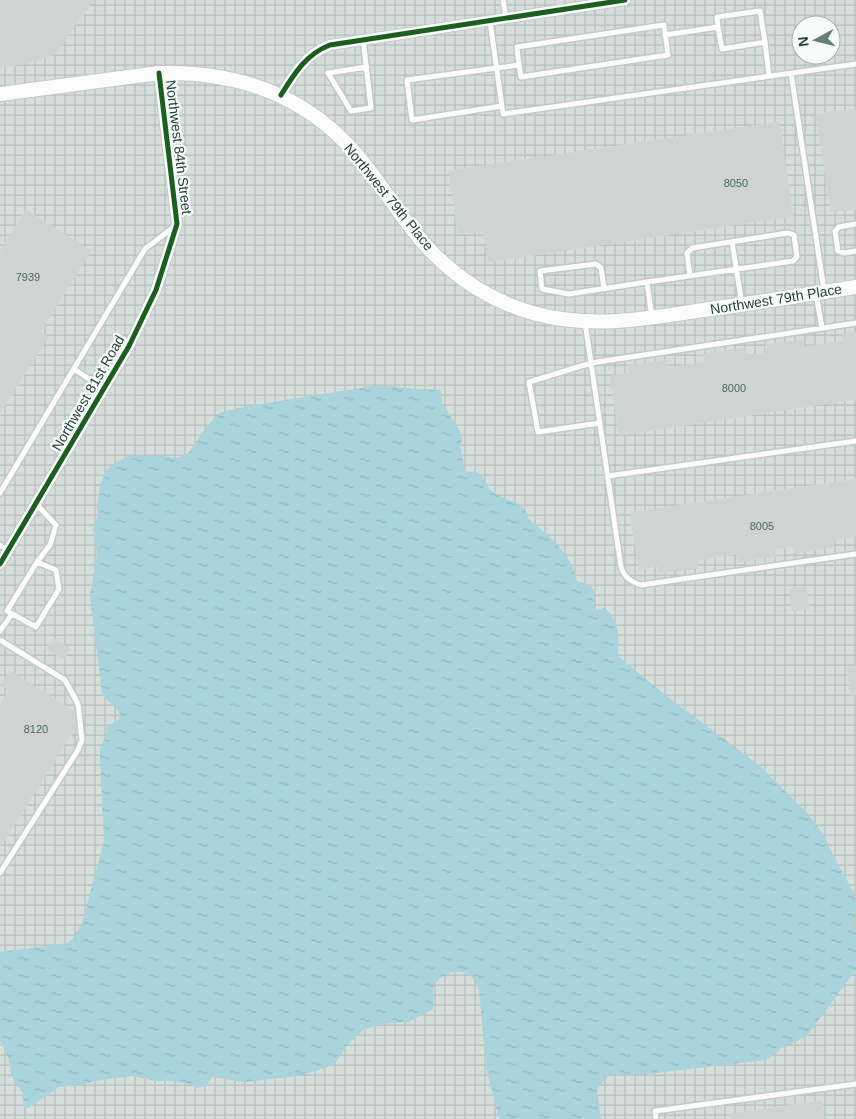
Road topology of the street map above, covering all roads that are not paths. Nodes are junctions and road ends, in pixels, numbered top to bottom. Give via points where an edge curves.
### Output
1 (503, 0) edge
2 (625, 0) edge
3 (506, 18) junction
4 (490, 20) junction
5 (718, 28) junction
6 (665, 35) junction
7 (363, 39) junction
8 (765, 42) junction
9 (519, 64) junction
10 (856, 64) edge
11 (366, 67) junction
12 (497, 68) junction
13 (158, 73) junction
14 (791, 73) junction
15 (769, 76) junction
16 (0, 94) edge
17 (281, 95) junction
18 (502, 106) junction
19 (177, 224) junction
20 (856, 224) edge
21 (732, 242) junction
22 (856, 251) edge
23 (736, 270) junction
24 (690, 276) junction
25 (647, 282) junction
26 (856, 287) edge
27 (604, 288) junction
28 (820, 293) junction
29 (742, 305) junction
30 (652, 318) junction
31 (585, 322) junction
32 (856, 323) edge
33 (822, 328) junction
34 (591, 363) junction
35 (74, 370) junction
36 (104, 389) junction
37 (600, 424) junction
38 (856, 441) edge
39 (608, 476) junction
40 (0, 492) edge
41 (36, 503) junction
42 (4, 547) edge
43 (856, 554) edge
44 (37, 562) junction
45 (0, 564) edge
46 (12, 614) junction
47 (0, 631) edge
48 (0, 640) edge
49 (0, 873) edge
50 (856, 1084) edge
51 (656, 1119) edge

1 - 3 lane
2 - 3 street
3 - 4 street
4 - 7 street
4 - 12 lane
5 - 6 lane
5 - 8 lane via 722,49
5 - 8 lane via 717,17 760,11
6 - 9 lane via 664,24 517,47
6 - 9 lane via 668,55 521,77
7 - 11 lane
7 - 17 street via 330,45 314,53 298,69
8 - 15 lane
9 - 12 lane
10 - 14 lane
11 - 11 lane via 371,108 351,111 328,73
12 - 18 lane
12 - 18 lane via 407,80 412,120
13 - 16 main road, Northwest 79th Place
13 - 17 main road, Northwest 79th Place via 226,78
13 - 19 street, Northwest 84th Street
14 - 15 lane
14 - 28 lane
15 - 18 lane via 503,114
17 - 31 main road, Northwest 79th Place via 314,115 343,140 370,170 419,238 454,273 484,293 516,307 547,317
19 - 35 lane via 145,250
19 - 36 street, Northwest 81st Road via 156,290
20 - 22 lane via 840,226 835,231 838,251
21 - 23 lane
21 - 23 lane via 788,233 794,235 797,257 793,261
21 - 24 lane via 692,248 687,253
23 - 24 lane
23 - 29 lane
24 - 25 lane
25 - 27 lane
25 - 30 lane
26 - 28 main road, Northwest 79th Place
27 - 27 lane via 569,294 542,289 540,271 596,264 601,268
28 - 29 main road, Northwest 79th Place
28 - 33 lane
29 - 30 main road, Northwest 79th Place
30 - 31 main road, Northwest 79th Place via 613,323
31 - 34 lane
32 - 33 lane
33 - 34 lane
34 - 37 lane
34 - 37 lane via 529,382 538,432
35 - 36 lane
35 - 40 lane
36 - 41 street, Northwest 81st Road
37 - 39 lane
38 - 39 lane
39 - 43 lane via 621,567 629,581 641,586
41 - 42 street, Northwest 81st Road
41 - 44 lane via 56,525 50,545
42 - 45 street, Northwest 81st Road
44 - 46 lane via 6,612
44 - 46 lane via 56,570 59,589 36,627
46 - 47 lane
48 - 49 lane via 65,680 78,704 82,740
50 - 51 lane via 655,1110

